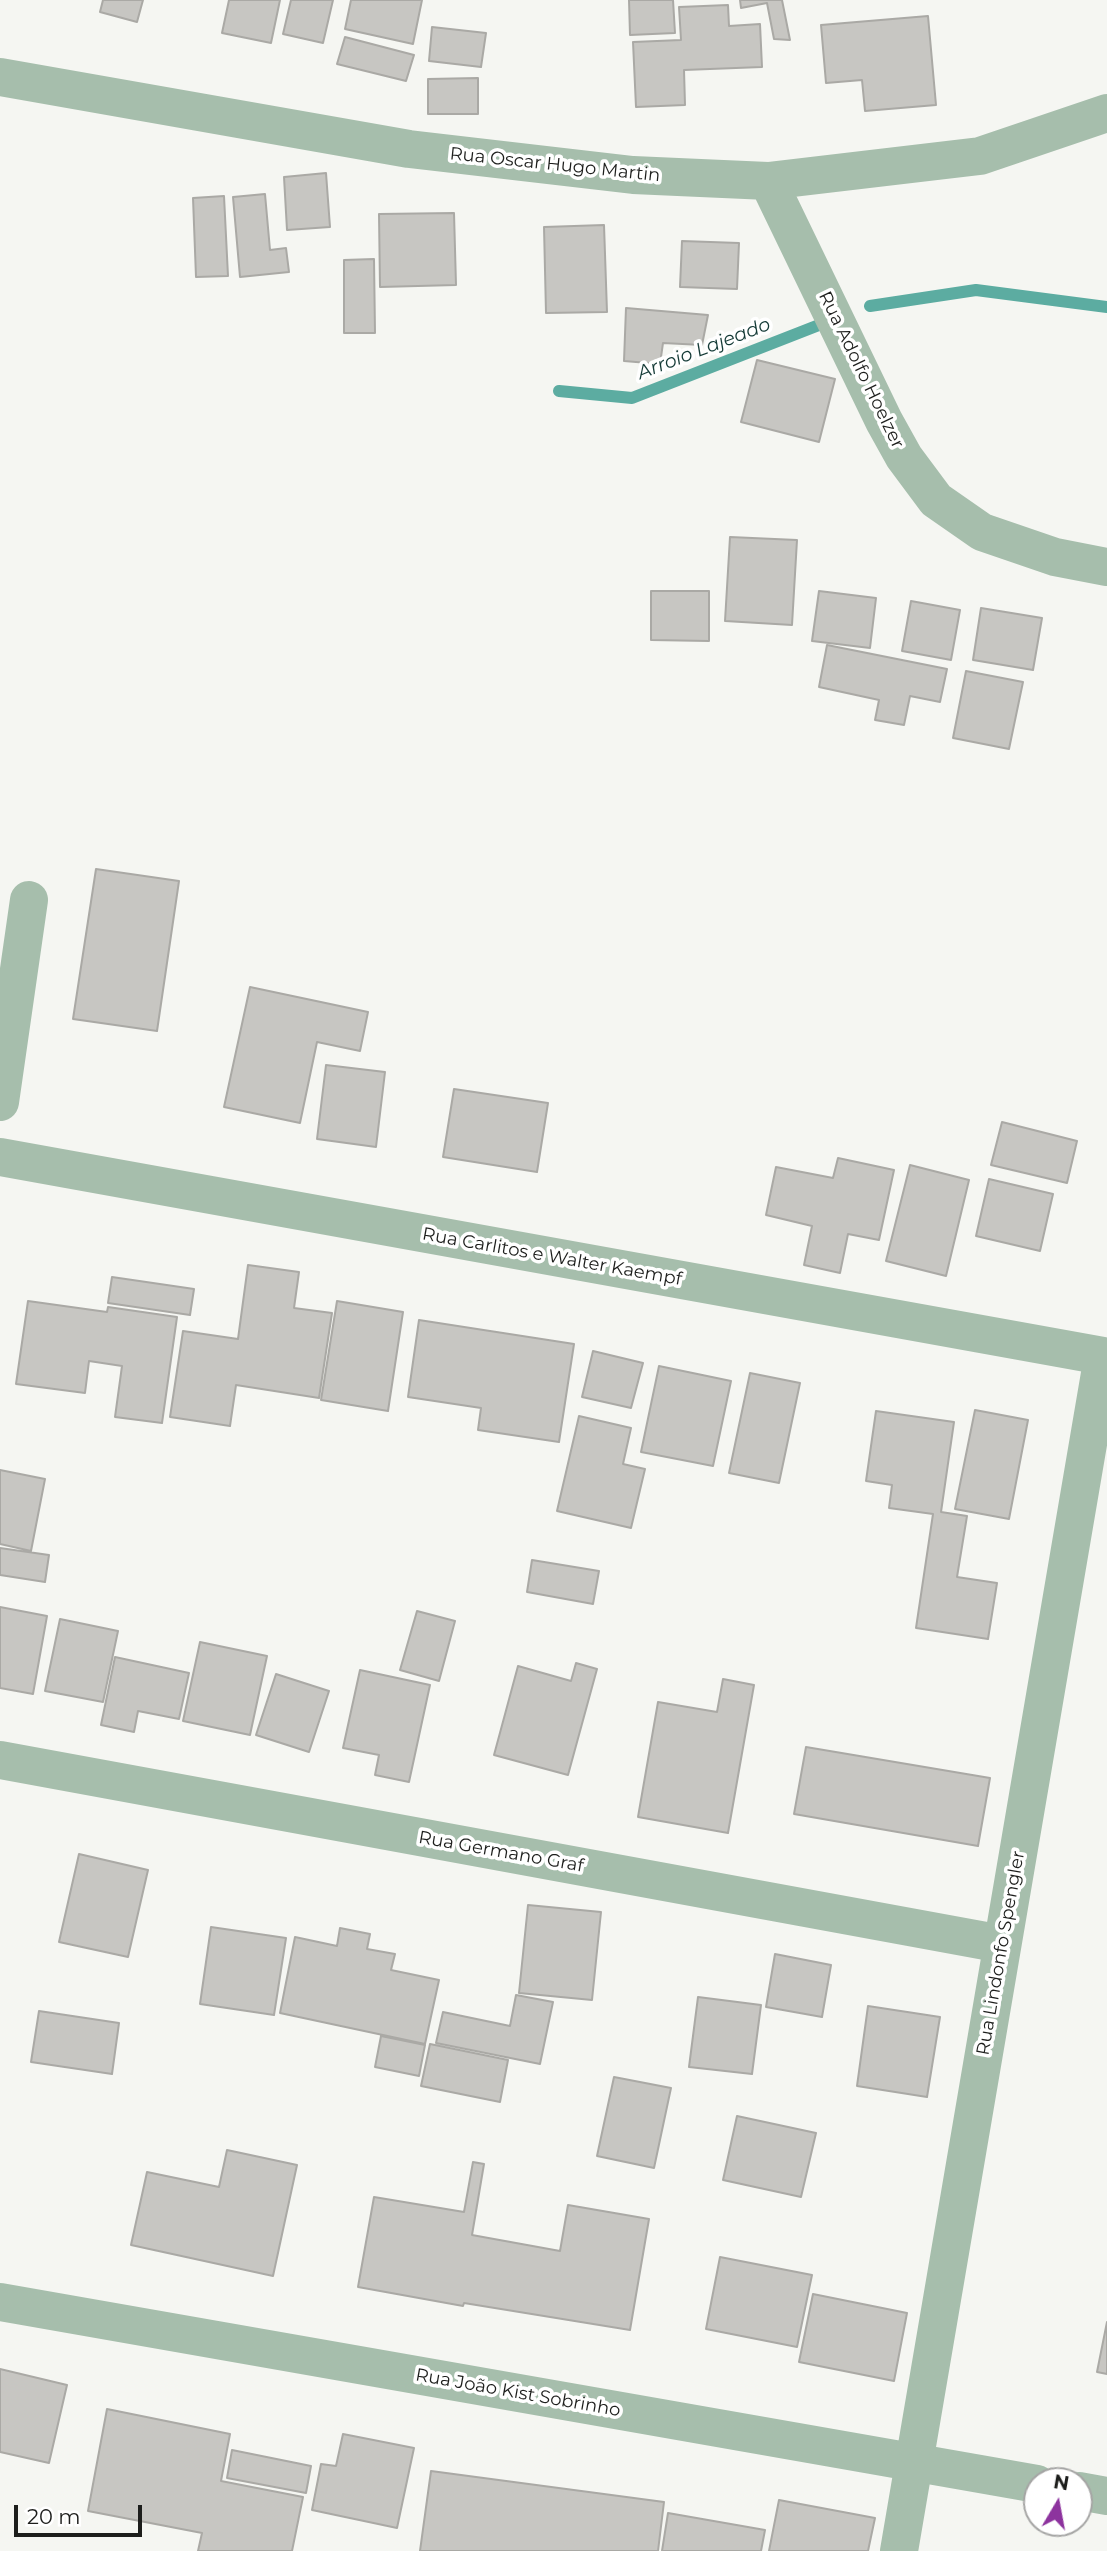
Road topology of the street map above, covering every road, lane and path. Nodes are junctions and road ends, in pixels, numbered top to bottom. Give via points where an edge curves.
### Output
1 (0, 77) edge
2 (1107, 113) edge
3 (768, 181) junction
4 (1107, 568) edge
5 (29, 900) dead end
6 (0, 1102) edge
7 (0, 1157) edge
8 (1103, 1356) joint
9 (0, 1760) edge
10 (1002, 1944) junction
11 (0, 2302) edge
12 (914, 2463) junction
13 (1023, 2482) edge
14 (899, 2551) edge

1 - 3 street, Rua Oscar Hugo Martin via 410,149 633,175
2 - 3 street, Rua Oscar Hugo Martin via 980,156
3 - 4 street, Rua Adolfo Hoelzer via 884,421 936,500 982,532 1055,557
5 - 6 street
7 - 8 street, Rua Carlitos e Walter Kaempf
8 - 10 street, Rua Lindonfo Spengler
9 - 10 street, Rua Germano Graf
10 - 12 street, Rua Lindonfo Spengler
11 - 12 street, Rua João Kist Sobrinho
12 - 13 street, Rua João Kist Sobrinho
12 - 14 street, Rua Lindonfo Spengler

